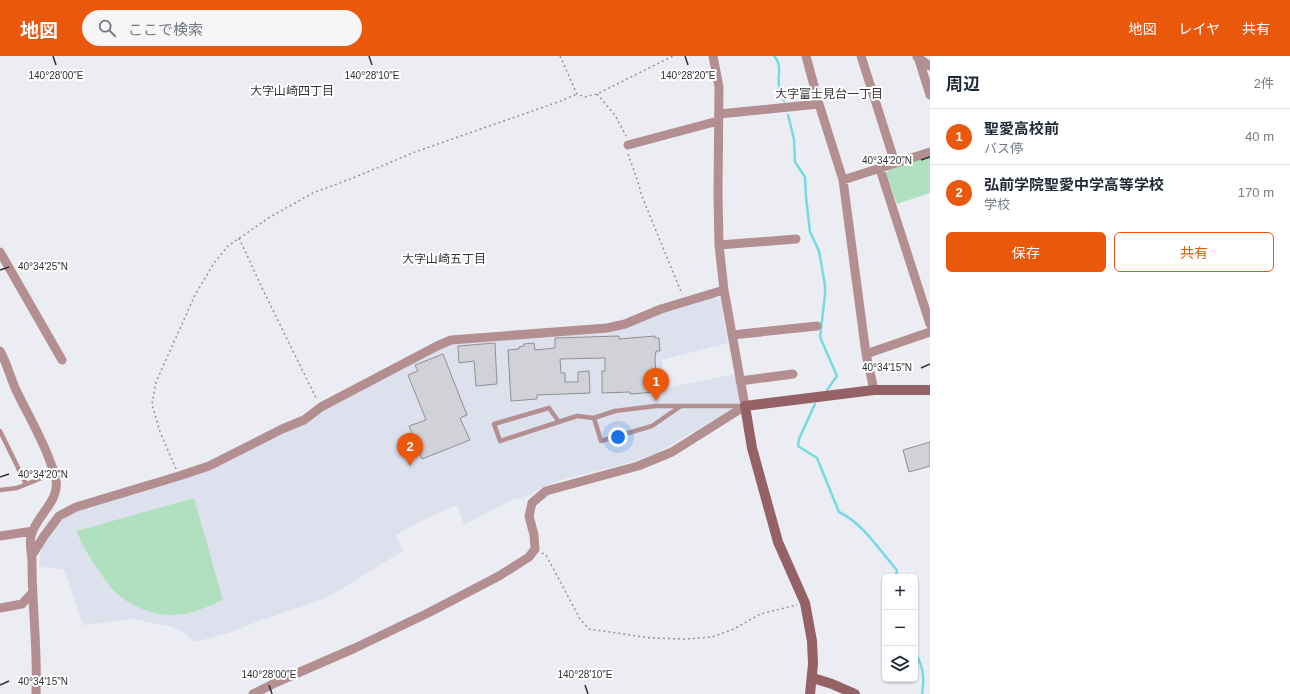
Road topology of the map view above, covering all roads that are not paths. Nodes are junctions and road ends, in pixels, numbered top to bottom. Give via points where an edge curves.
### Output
1 (713, 56) edge
2 (806, 56) edge
3 (861, 56) edge
4 (917, 57) edge
5 (930, 66) edge
6 (930, 94) edge
7 (819, 104) junction
8 (719, 117) junction
9 (628, 145) road end
10 (930, 152) edge
11 (895, 163) junction
12 (880, 168) junction
13 (843, 180) junction
14 (796, 239) dead end
15 (720, 245) junction
16 (0, 252) edge
17 (724, 290) junction
18 (930, 324) edge
19 (817, 326) dead end
20 (930, 332) edge
21 (732, 335) junction
22 (0, 350) edge
23 (866, 354) junction
24 (62, 360) dead end
25 (3, 362) edge
26 (793, 374) dead end
27 (740, 382) junction
28 (874, 390) junction
29 (930, 390) edge
30 (681, 406) junction
31 (745, 406) junction
32 (594, 418) junction
33 (560, 422) junction
34 (0, 431) edge
35 (54, 473) junction
36 (26, 484) junction
37 (0, 490) edge
38 (33, 531) junction
39 (0, 536) edge
40 (32, 555) junction
41 (32, 593) junction
42 (0, 608) edge
43 (812, 678) junction
44 (36, 694) edge
45 (253, 694) edge
46 (810, 694) edge
47 (855, 694) edge

1 - 8 street via 719,87
2 - 7 street
3 - 11 street
4 - 5 street
4 - 6 street
7 - 8 street
7 - 13 street
8 - 9 street
8 - 15 street
10 - 11 street
11 - 12 street
12 - 13 street
12 - 18 street
13 - 23 street
14 - 15 street
15 - 17 street
16 - 24 street
17 - 21 street
17 - 40 street via 607,328 451,340 320,407 304,420 209,466 76,507 59,516
19 - 21 street
20 - 23 street
21 - 27 street
22 - 25 street
23 - 28 street
25 - 35 street via 45,446
26 - 27 street
27 - 31 street
28 - 29 street
28 - 31 street
30 - 31 lane
30 - 32 lane via 615,411
30 - 32 lane via 652,426 601,441
31 - 43 street via 752,448 778,542 805,603 812,641
31 - 45 street via 672,452 645,463 546,491 532,503 529,516 534,535 534,549 529,557 434,610
32 - 33 lane via 577,416
33 - 33 lane via 500,441 494,424 548,408
34 - 36 lane
35 - 36 lane
35 - 38 street via 56,492
36 - 37 lane via 18,488
38 - 39 street
38 - 40 street
40 - 41 street
41 - 42 street via 22,604
41 - 44 street
43 - 46 street
43 - 47 street

